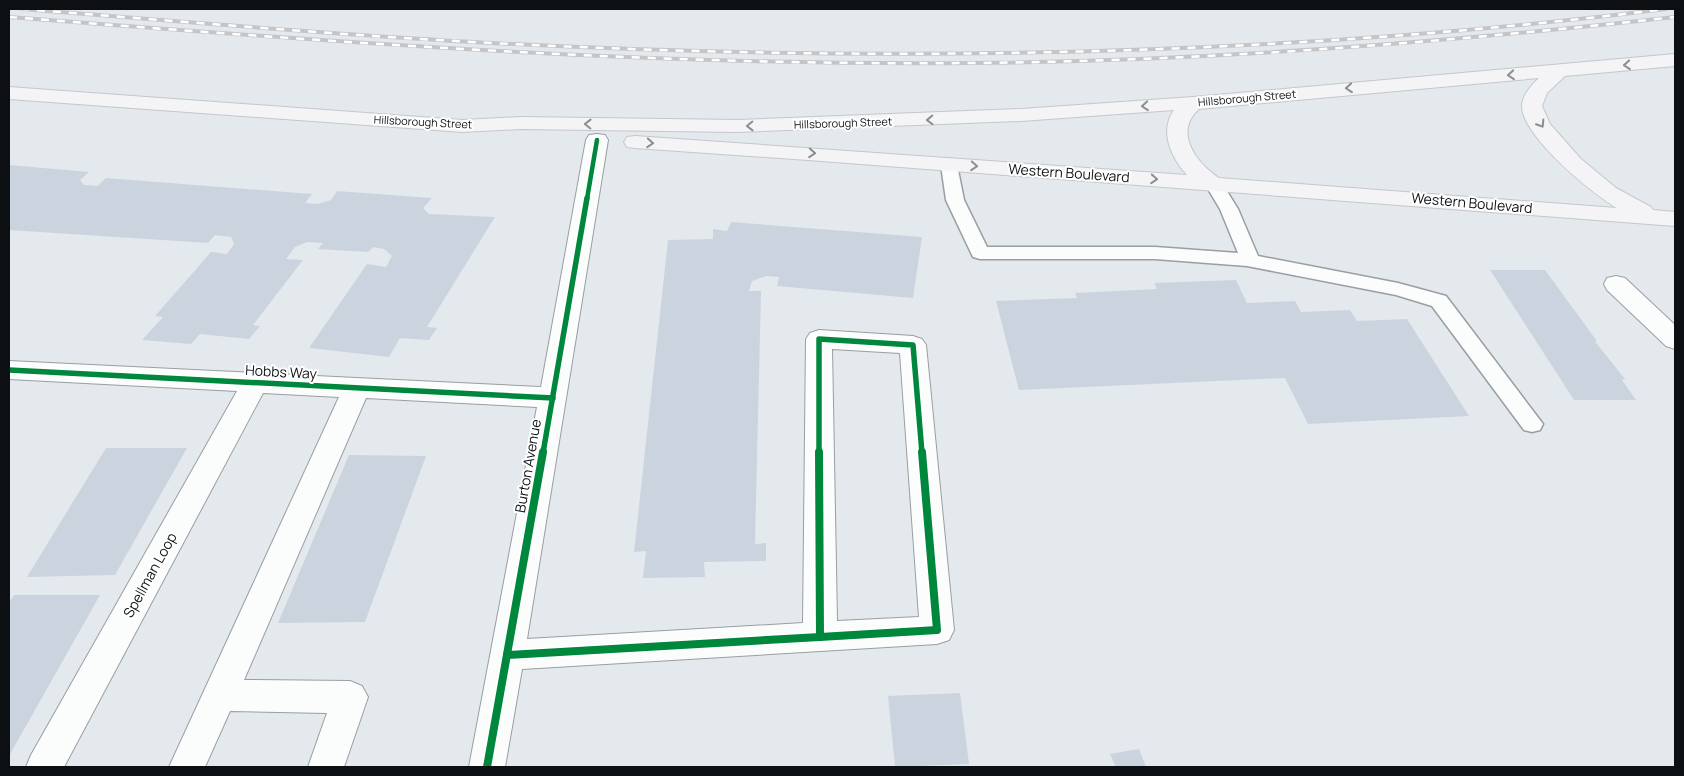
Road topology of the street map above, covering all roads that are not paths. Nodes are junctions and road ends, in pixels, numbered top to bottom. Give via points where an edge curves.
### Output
1 (1675, 60) edge
2 (1560, 71) junction
3 (9, 93) edge
4 (1193, 103) junction
5 (462, 126) junction
6 (597, 140) junction
7 (949, 165) junction
8 (1214, 184) junction
9 (1665, 218) edge
10 (1251, 260) junction
11 (1616, 284) dead end
12 (1675, 340) edge
13 (9, 370) edge
14 (255, 383) junction
15 (357, 388) junction
16 (553, 398) junction
17 (1532, 424) dead end
18 (820, 638) junction
19 (507, 655) junction
20 (218, 695) junction
21 (44, 767) edge
22 (187, 767) edge
23 (326, 767) edge
24 (487, 767) edge

1 -> 2 main road, Hillsborough Street
2 -> 4 main road, Hillsborough Street
2 -> 9 main road via 1536,93 1532,108 1539,124 1602,188 1622,202
3 - 5 main road, Hillsborough Street
4 -> 5 main road, Hillsborough Street via 829,124 521,123
4 - 8 main road via 1180,116 1180,146 1194,170
5 - 6 main road, Western Boulevard via 502,134
6 -> 7 main road, Western Boulevard
6 - 16 street, Burton Avenue
7 -> 8 main road, Western Boulevard
7 - 10 lane via 956,200 980,253 1155,253
8 - 9 main road, Western Boulevard
8 - 10 lane via 1229,209
10 - 17 lane via 1398,289 1439,301
11 - 12 street
13 - 14 street, Hobbs Way
14 - 15 street, Hobbs Way
14 - 21 street, Spellman Loop
15 - 16 street, Hobbs Way
15 - 20 street
16 - 19 street, Burton Avenue
18 - 18 street via 937,630 913,345 819,339
18 - 19 street
19 - 24 street, Burton Avenue
20 - 22 street
20 - 23 street via 350,697

